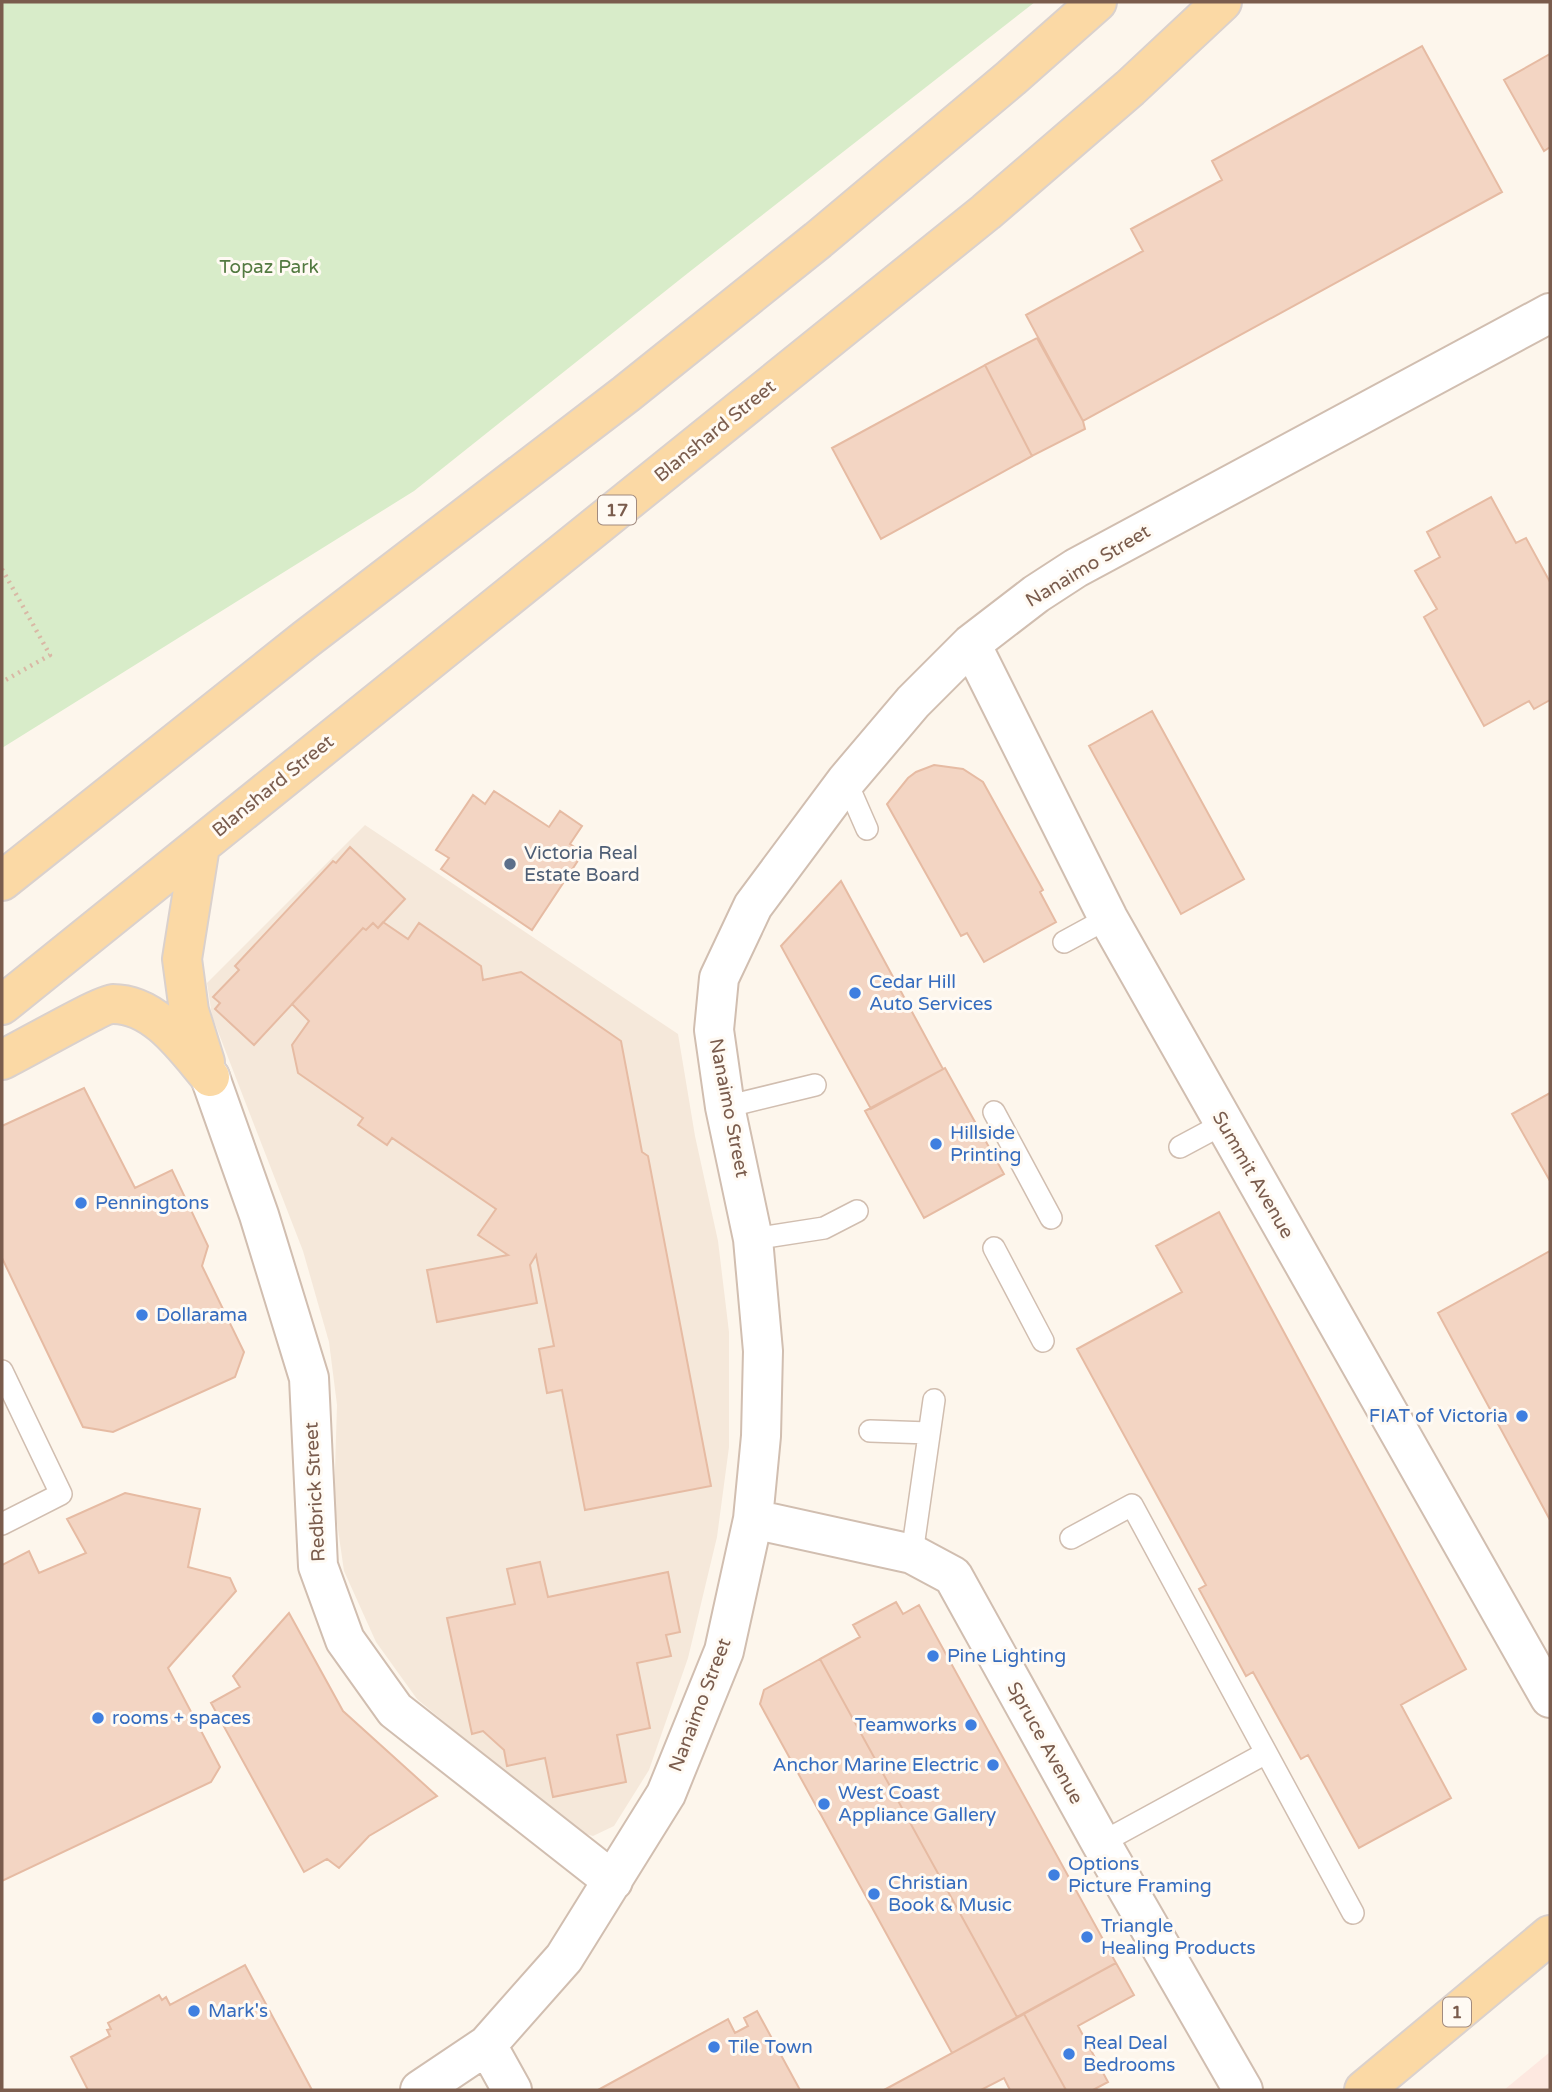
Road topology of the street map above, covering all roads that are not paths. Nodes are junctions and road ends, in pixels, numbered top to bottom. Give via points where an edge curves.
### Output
1 (1097, 2) edge
2 (1222, 2) edge
3 (1550, 313) edge
4 (971, 644) junction
5 (846, 781) junction
6 (867, 829) dead end
7 (200, 846) junction
8 (2, 881) edge
9 (1108, 918) junction
10 (1064, 943) dead end
11 (2, 1005) edge
12 (2, 1060) edge
13 (210, 1077) junction
14 (815, 1085) dead end
15 (725, 1107) junction
16 (994, 1112) dead end
17 (1223, 1124) junction
18 (1180, 1147) dead end
19 (857, 1211) dead end
20 (1051, 1217) dead end
21 (753, 1240) junction
22 (994, 1248) dead end
23 (1043, 1340) dead end
24 (2, 1371) edge
25 (934, 1400) dead end
26 (870, 1431) dead end
27 (929, 1433) junction
28 (753, 1519) junction
29 (2, 1524) edge
30 (1071, 1538) dead end
31 (912, 1554) junction
32 (1550, 1698) edge
33 (1266, 1753) junction
34 (1101, 1843) junction
35 (612, 1881) junction
36 (1353, 1913) dead end
37 (1550, 1935) edge
38 (487, 2045) junction
39 (420, 2090) edge
40 (512, 2090) edge
41 (1243, 2090) edge
42 (1364, 2090) edge

1 - 8 main road via 818,240
2 - 7 main road, Blanshard Street / 17 via 986,212
3 - 4 street, Nanaimo Street via 1076,568
4 - 5 street, Nanaimo Street via 913,702
4 - 9 street, Summit Avenue
5 - 6 lane
5 - 15 street, Nanaimo Street via 753,906 719,978 714,1030
7 - 11 main road, Blanshard Street / 17
7 - 13 main road via 182,959 188,1011
9 - 10 lane
9 - 17 street, Summit Avenue
12 - 13 main road via 112,1004 141,1010 176,1036
13 - 35 street, Redbrick Street via 309,1378 318,1566 345,1640 395,1710
14 - 15 lane
15 - 21 street, Nanaimo Street
16 - 20 lane
17 - 18 lane
17 - 32 street, Summit Avenue
19 - 21 lane via 824,1228
21 - 28 street, Nanaimo Street via 763,1352
22 - 23 lane
24 - 29 lane via 61,1494
25 - 27 lane
26 - 27 lane
27 - 31 lane
28 - 31 street, Spruce Avenue
28 - 35 street, Nanaimo Street via 723,1651 666,1794
30 - 33 lane via 1132,1505
31 - 34 street, Spruce Avenue via 953,1576
33 - 34 lane
33 - 36 lane
34 - 41 street, Spruce Avenue
35 - 38 street, Nanaimo Street via 564,1958
37 - 42 main road, 1
38 - 39 street, Nanaimo Street
38 - 40 street

